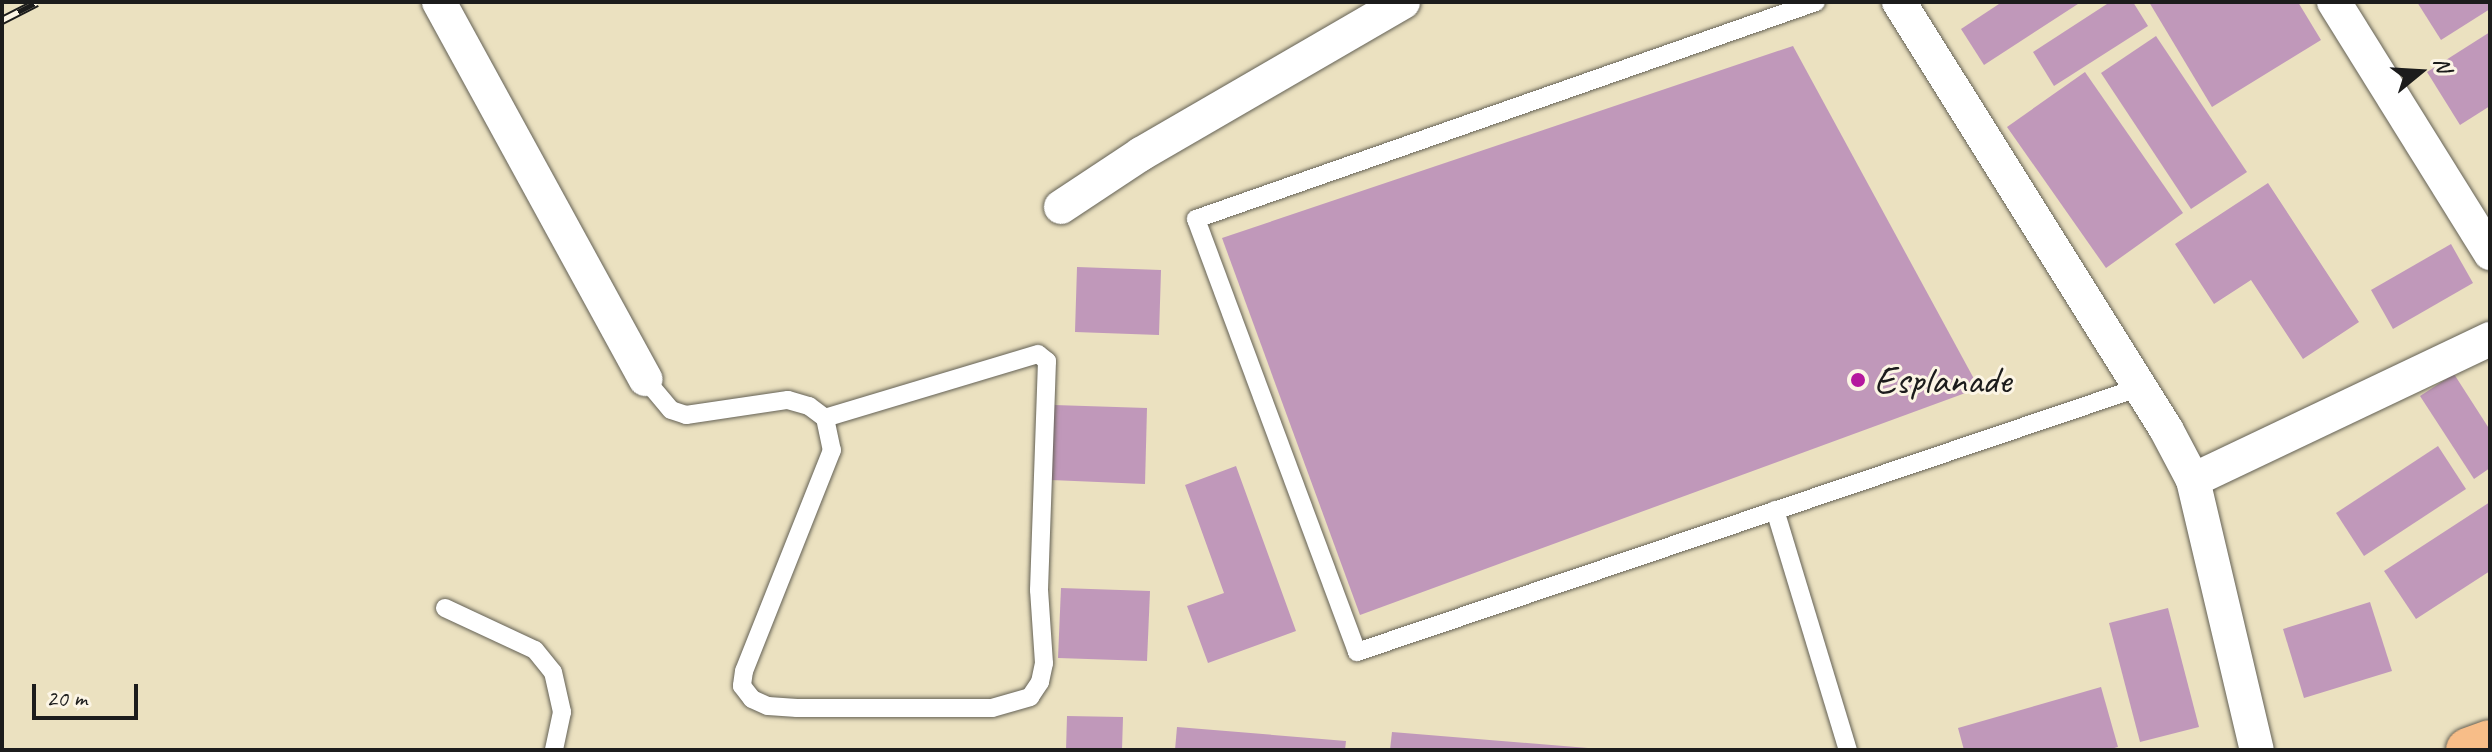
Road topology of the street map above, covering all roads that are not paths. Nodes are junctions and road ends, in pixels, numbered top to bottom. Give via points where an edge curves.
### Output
1 (439, 2) edge
2 (1403, 2) edge
3 (1816, 2) edge
4 (1899, 2) edge
5 (2334, 2) edge
6 (1061, 207) dead end
7 (2490, 253) edge
8 (2490, 339) edge
9 (645, 379) joint
10 (2138, 388) junction
11 (825, 418) junction
12 (2193, 480) junction
13 (1775, 510) junction
14 (445, 608) dead end
15 (2490, 742) edge
16 (554, 750) edge
17 (1848, 750) edge
18 (2257, 750) edge
19 (2468, 750) edge

1 - 9 street
2 - 6 street via 1141,154
3 - 13 lane via 1196,219 1357,652
4 - 10 street
5 - 7 street
8 - 12 street
9 - 11 lane via 671,410 686,415 788,400
10 - 12 street
10 - 13 lane
11 - 11 lane via 1038,354 1047,361 1039,590 1044,663 1030,697 992,708 797,708 768,706 752,699 742,686 832,450
12 - 18 street
13 - 17 lane
14 - 16 lane via 535,650 553,672 562,712
15 - 19 main road

